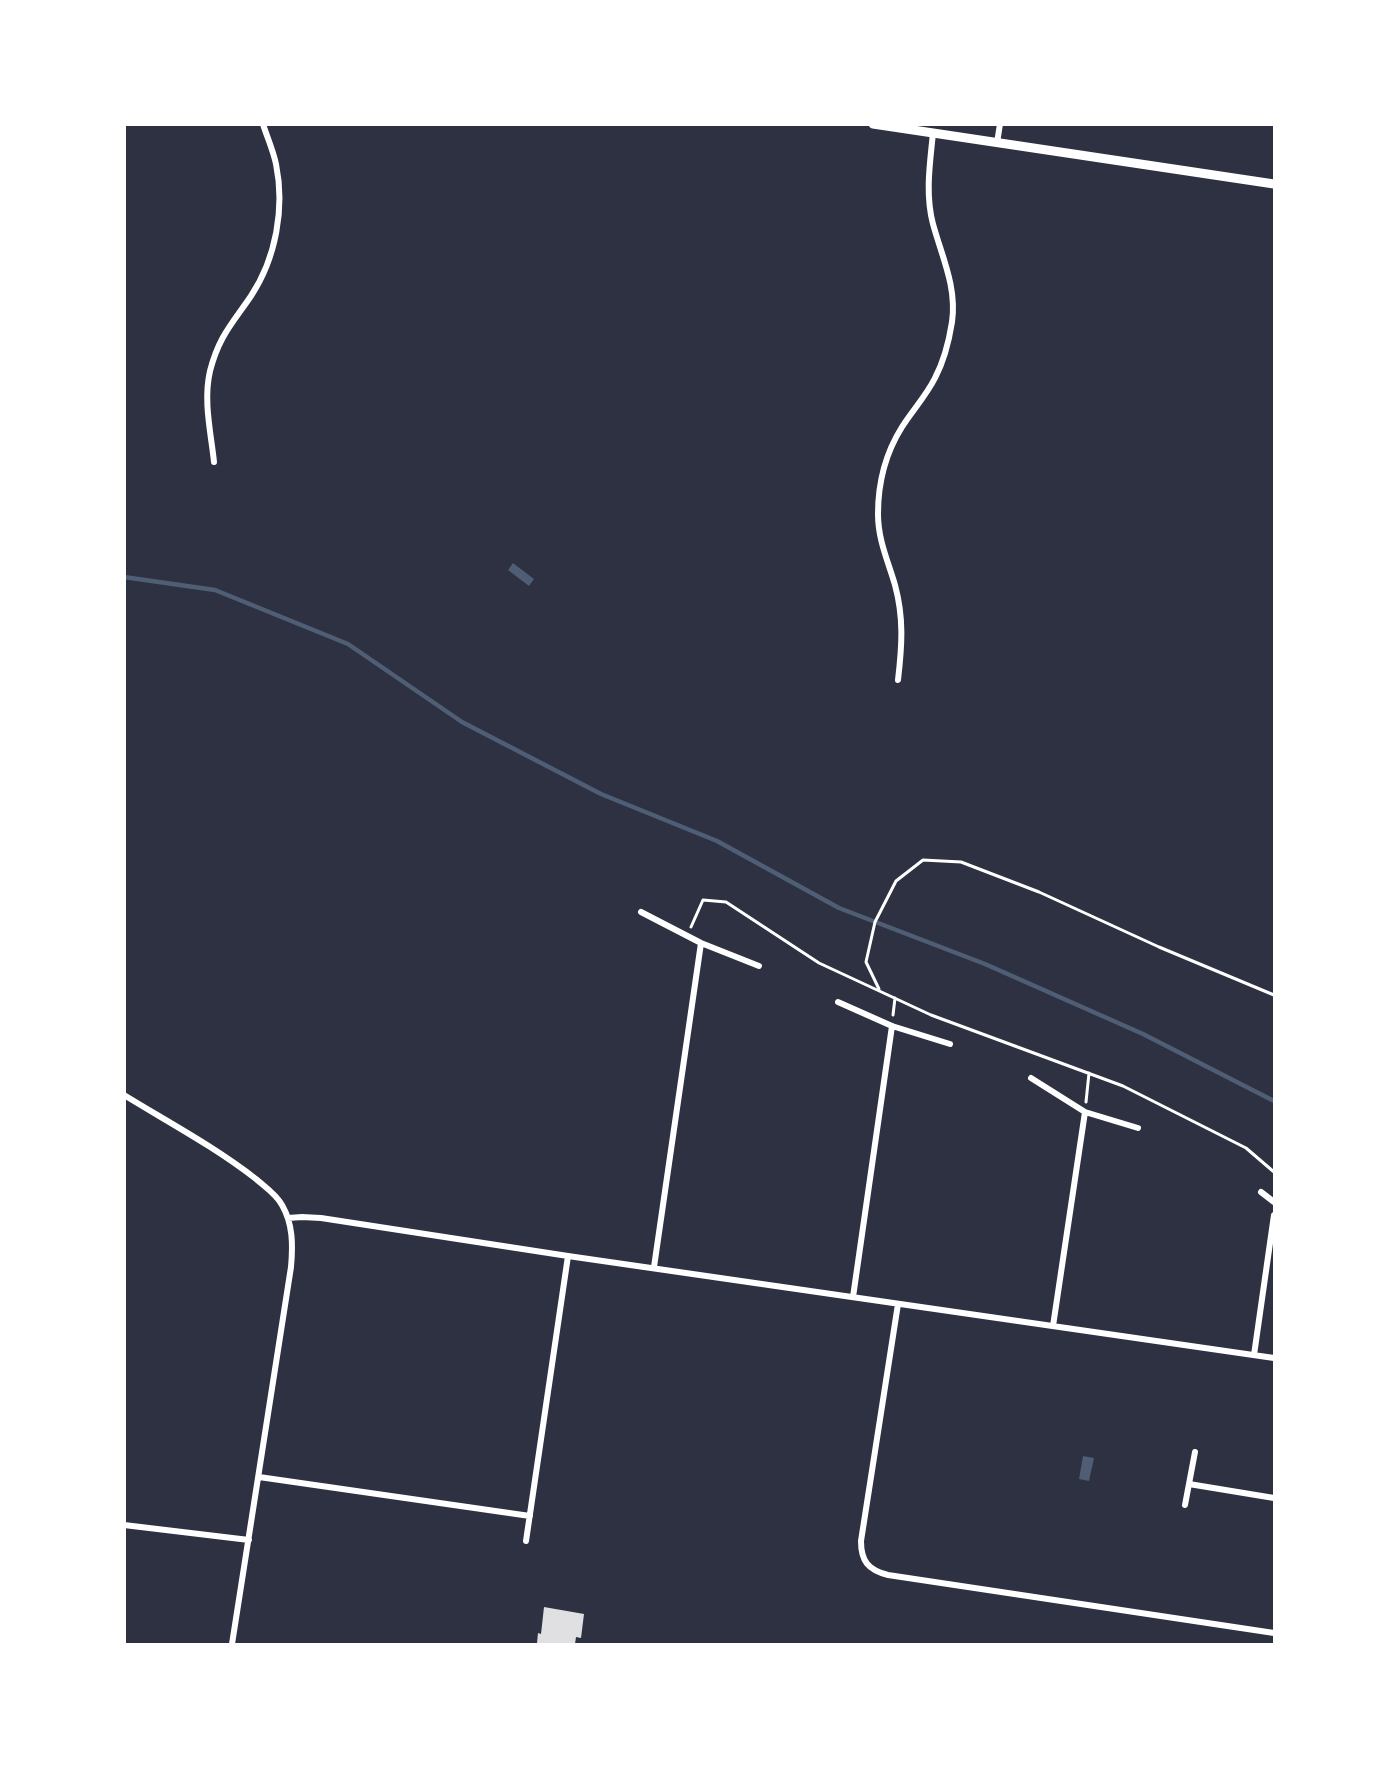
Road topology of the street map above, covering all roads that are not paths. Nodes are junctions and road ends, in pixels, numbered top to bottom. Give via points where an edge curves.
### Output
1 (263, 124) edge
2 (873, 124) edge
3 (1000, 124) edge
4 (933, 133) junction
5 (997, 143) junction
6 (1275, 184) edge
7 (214, 462) dead end
8 (898, 680) dead end
9 (641, 912) dead end
10 (701, 944) junction
11 (759, 966) dead end
12 (838, 1002) dead end
13 (892, 1026) junction
14 (950, 1044) dead end
15 (1031, 1078) dead end
16 (124, 1095) edge
17 (1085, 1112) junction
18 (1138, 1128) dead end
19 (1261, 1192) dead end
20 (1275, 1202) edge
21 (1275, 1215) edge
22 (288, 1218) junction
23 (568, 1256) junction
24 (654, 1267) junction
25 (853, 1297) junction
26 (898, 1304) junction
27 (1053, 1326) junction
28 (1254, 1355) junction
29 (1275, 1358) edge
30 (1194, 1452) dead end
31 (259, 1477) junction
32 (1189, 1484) junction
33 (1275, 1498) edge
34 (1185, 1505) dead end
35 (530, 1516) junction
36 (124, 1525) edge
37 (249, 1540) junction
38 (526, 1541) dead end
39 (1275, 1633) edge
40 (232, 1644) edge

1 - 7 street via 277,170 278,215 271,253 258,285 228,326 210,373 207,404
2 - 4 street
3 - 5 street
4 - 5 street
4 - 8 street via 928,180 933,223 951,280 949,339 935,378 892,444 880,479 879,535 902,624
5 - 6 street
9 - 10 street
10 - 11 street
10 - 24 street
12 - 13 street
13 - 14 street
13 - 25 street
15 - 17 street
16 - 22 street via 251,1176 276,1198
17 - 18 street
17 - 27 street
19 - 20 street
21 - 28 street
22 - 23 street via 321,1218
22 - 31 street via 291,1267
23 - 24 street
23 - 35 street
24 - 25 street
25 - 26 street
26 - 27 street
26 - 39 street via 861,1541 861,1553 869,1568 888,1575
27 - 28 street
28 - 29 street
30 - 32 street
31 - 35 street
31 - 37 street
32 - 33 street
32 - 34 street
35 - 38 street
36 - 37 street
37 - 40 street

